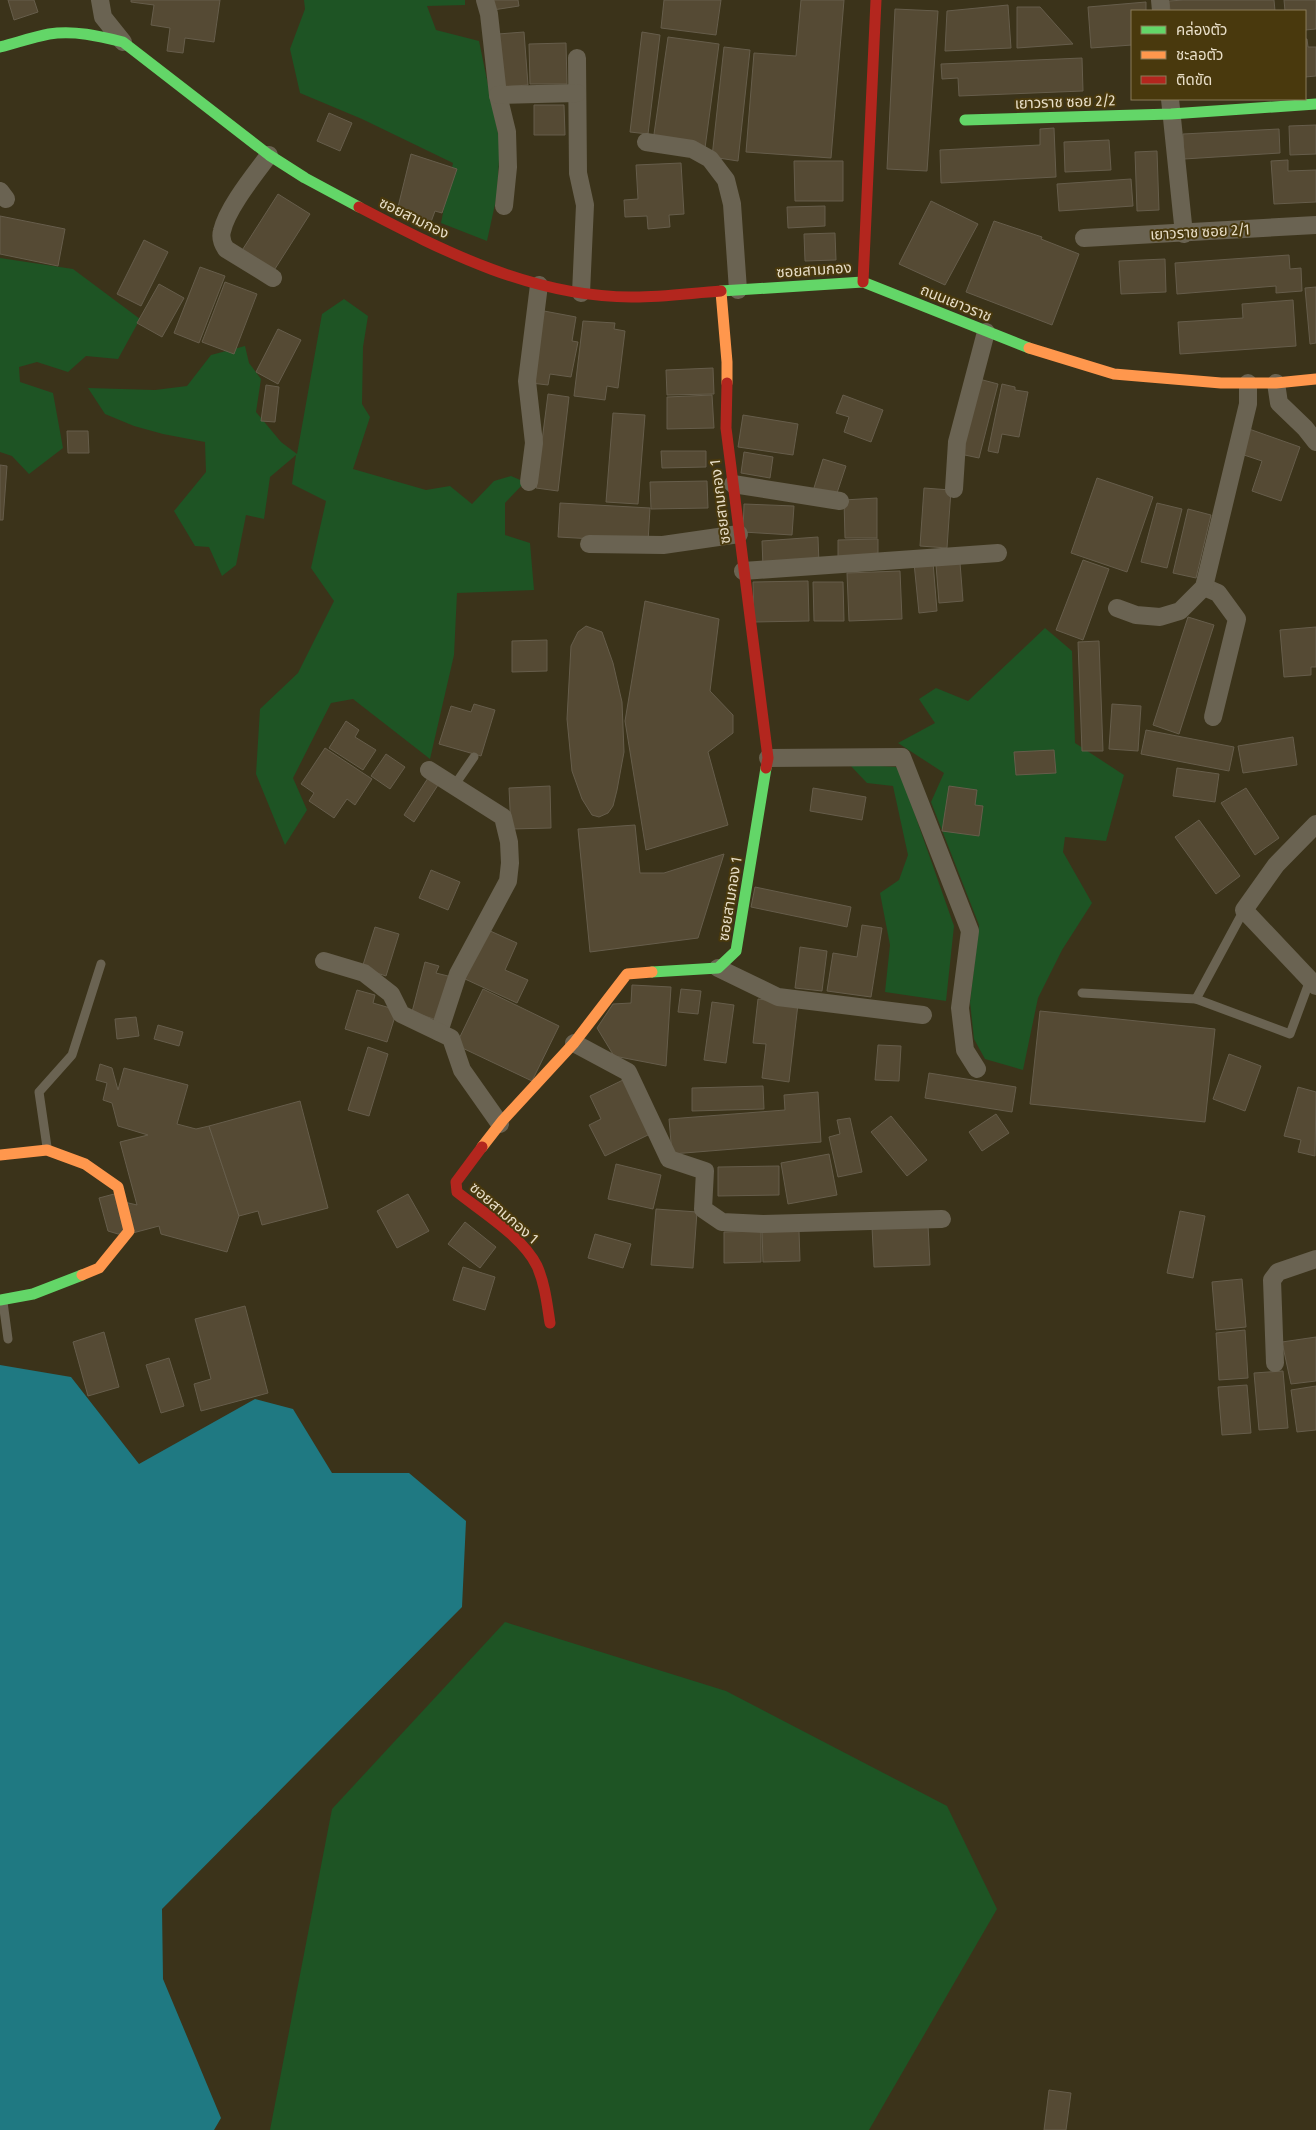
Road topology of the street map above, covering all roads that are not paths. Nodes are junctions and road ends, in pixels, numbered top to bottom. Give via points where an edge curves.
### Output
1 (100, 0) edge
2 (485, 0) edge
3 (876, 0) edge
4 (123, 42) junction
5 (0, 46) edge
6 (578, 58) dead end
7 (577, 93) junction
8 (498, 95) junction
9 (1316, 104) edge
10 (1170, 106) edge
11 (965, 120) dead end
12 (646, 142) dead end
13 (269, 155) junction
14 (504, 206) dead end
15 (1316, 225) edge
16 (1184, 234) junction
17 (1084, 238) dead end
18 (273, 278) dead end
19 (863, 282) junction
20 (539, 286) junction
21 (730, 291) junction
22 (581, 293) junction
23 (986, 332) junction
24 (1316, 379) edge
25 (1248, 383) junction
26 (1276, 383) junction
27 (1316, 442) edge
28 (529, 482) dead end
29 (733, 484) junction
30 (954, 489) dead end
31 (840, 501) dead end
32 (739, 534) junction
33 (589, 544) dead end
34 (998, 553) dead end
35 (743, 571) junction
36 (1204, 587) junction
37 (1117, 608) dead end
38 (1213, 718) dead end
39 (474, 757) dead end
40 (768, 758) junction
41 (429, 770) dead end
42 (454, 786) junction
43 (1316, 824) edge
44 (1244, 910) junction
45 (324, 962) dead end
46 (101, 964) dead end
47 (718, 968) junction
48 (1313, 983) edge
49 (1082, 993) dead end
50 (1196, 999) junction
51 (923, 1015) dead end
52 (439, 1032) junction
53 (574, 1043) junction
54 (977, 1069) dead end
55 (500, 1124) junction
56 (47, 1150) junction
57 (0, 1155) edge
58 (942, 1219) dead end
59 (1316, 1259) edge
60 (1, 1300) edge
61 (550, 1324) dead end
62 (8, 1339) dead end
63 (1276, 1363) dead end

1 - 4 street via 103,17
2 - 8 street
3 - 19 street
4 - 5 street, ซอยสามกอง via 75,33 50,34
4 - 13 street, ซอยสามกอง
6 - 7 street
7 - 8 street
7 - 22 street via 578,173 584,205
8 - 14 street via 508,132
9 - 10 street, เยาวราช ซอย 2/2
10 - 11 street, เยาวราช ซอย 2/2
10 - 16 street
12 - 21 street via 692,150 710,160 726,180 732,204
13 - 18 street via 228,214 221,232 226,249
13 - 20 street, ซอยสามกอง via 350,203 426,242
15 - 16 street, เยาวราช ซอย 2/1
16 - 17 street, เยาวราช ซอย 2/1
19 - 21 street, ซอยสามกอง
19 - 23 street, ถนนเยาวราช
20 - 22 street, ซอยสามกอง
20 - 28 street via 526,381 534,443
21 - 22 street, ซอยสามกอง via 633,297
21 - 29 street, ซอยสามกอง 1 via 726,428
23 - 25 street, ถนนเยาวราช via 1114,374
23 - 30 street via 958,442
24 - 26 street, ถนนเยาวราช
25 - 26 street, ถนนเยาวราช
25 - 36 street via 1248,404
26 - 27 street via 1279,403
29 - 31 street
29 - 32 street, ซอยสามกอง 1
32 - 33 street via 663,545
32 - 35 street, ซอยสามกอง 1
34 - 35 street
35 - 40 street, ซอยสามกอง 1
36 - 37 street via 1180,611 1160,617 1136,615
36 - 38 street via 1218,593 1237,619
39 - 42 lane
40 - 47 street, ซอยสามกอง 1 via 736,951
40 - 54 street via 902,757 970,931 960,1008 965,1050
41 - 42 street
42 - 52 street via 503,817 510,863 508,881 458,974
43 - 44 street via 1276,864
44 - 48 street
44 - 50 lane
45 - 52 street via 364,973 391,994 401,1014
46 - 56 lane via 72,1055 39,1092
47 - 51 street via 778,997
47 - 53 street, ซอยสามกอง 1 via 627,974
48 - 50 lane via 1290,1034
49 - 50 lane
52 - 55 street via 451,1038 462,1070
53 - 55 street, ซอยสามกอง 1
53 - 58 street via 628,1072 669,1159 705,1171 703,1209 722,1222 763,1224
55 - 61 street, ซอยสามกอง 1 via 460,1175 455,1188 534,1260
56 - 57 street
56 - 60 street via 85,1164 118,1187 129,1231 99,1268 33,1294
59 - 63 street via 1278,1272 1274,1277
60 - 62 lane

